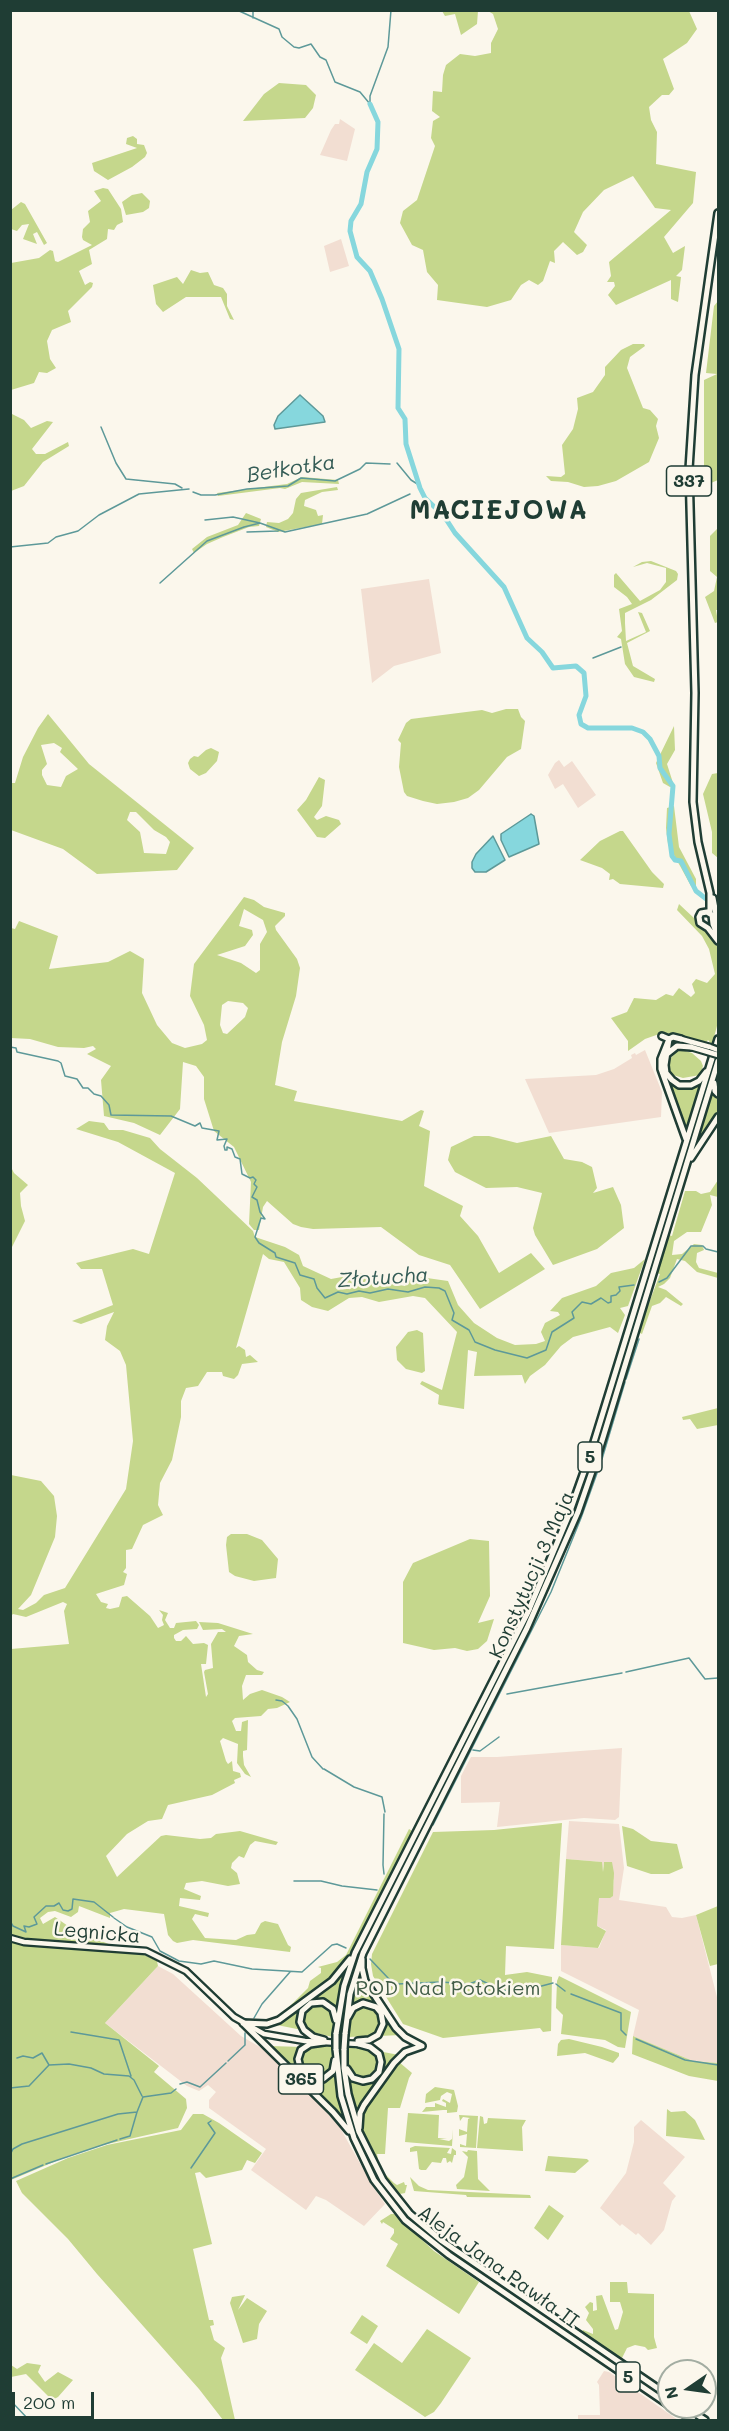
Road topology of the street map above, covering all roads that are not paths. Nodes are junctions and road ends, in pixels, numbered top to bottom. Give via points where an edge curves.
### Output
1 (718, 213) edge
2 (707, 881) junction
3 (708, 911) junction
4 (712, 922) junction
5 (706, 926) junction
6 (718, 926) edge
7 (718, 936) edge
8 (718, 941) edge
9 (662, 1036) dead end
10 (681, 1039) joint
11 (718, 1039) edge
12 (658, 1041) dead end
13 (667, 1042) junction
14 (691, 1047) joint
15 (709, 1050) junction
16 (718, 1050) edge
17 (666, 1055) junction
18 (718, 1055) edge
19 (718, 1061) edge
20 (710, 1066) junction
21 (714, 1075) junction
22 (718, 1094) edge
23 (718, 1117) edge
24 (686, 1142) junction
25 (687, 1165) junction
26 (10, 1938) edge
27 (362, 1938) junction
28 (368, 1940) junction
29 (243, 2023) junction
30 (336, 2034) junction
31 (345, 2034) junction
32 (324, 2041) junction
33 (358, 2042) junction
34 (336, 2049) junction
35 (345, 2049) junction
36 (354, 2138) junction
37 (363, 2141) junction
38 (657, 2388) edge
39 (657, 2397) edge

1 - 2 main road, 337 via 694,385 689,469 695,693 693,802
2 - 3 main road
2 - 3 main road, 337
3 - 4 main road
3 - 5 main road via 699,921
3 - 6 main road
4 - 5 main road
4 - 7 main road
5 - 8 main road
9 - 13 main road
10 - 13 main road
10 - 15 main road
11 - 20 main road, 5
12 - 13 main road
13 - 17 main road
13 - 24 main road via 661,1069
14 - 15 main road
14 - 17 main road via 677,1046
15 - 16 main road, bridge
15 - 18 main road, bridge
17 - 20 main road via 666,1073 679,1085 697,1083
19 - 21 main road, Konstytucji 3 Maja / 5
20 - 24 main road, 5
21 - 22 main road
21 - 25 main road, Konstytucji 3 Maja / 5
23 - 25 main road
24 - 27 main road, 5 via 572,1506 528,1612
25 - 28 main road, Konstytucji 3 Maja / 5 via 597,1457 558,1562
26 - 29 main road, Legnicka / 365 via 150,1953 190,1973
27 - 29 main road via 335,1978 283,2017 267,2024
27 - 30 main road, 5 via 344,1986
28 - 31 main road, Konstytucji 3 Maja / 5 via 351,1987
28 - 37 main road via 362,1966 365,1981 400,2033 422,2046 405,2052 395,2061 364,2105 359,2124
29 - 32 main road, Legnicka / 365 via 269,2036
29 - 36 main road, 365 via 337,2115
30 - 32 main road via 333,2009 323,2002 311,2003 302,2011 301,2024 308,2034
30 - 34 main road, 5, bridge
31 - 33 main road via 353,2008 363,2003 379,2009 382,2029 373,2038
31 - 35 main road, Konstytucji 3 Maja / 5, bridge
32 - 33 main road, 365
32 - 34 main road via 308,2045 300,2052 298,2064 307,2078 319,2080 330,2075
33 - 35 main road via 372,2048 380,2058 379,2072 370,2080 351,2076
34 - 36 main road, Aleja Jana Pawła II / 5 via 341,2096
35 - 37 main road, Aleja Jana Pawła II / 5 via 348,2094
36 - 39 main road, Aleja Jana Pawła II / 5 via 380,2189 414,2228
37 - 38 main road, Aleja Jana Pawła II / 5 via 386,2186 425,2228

